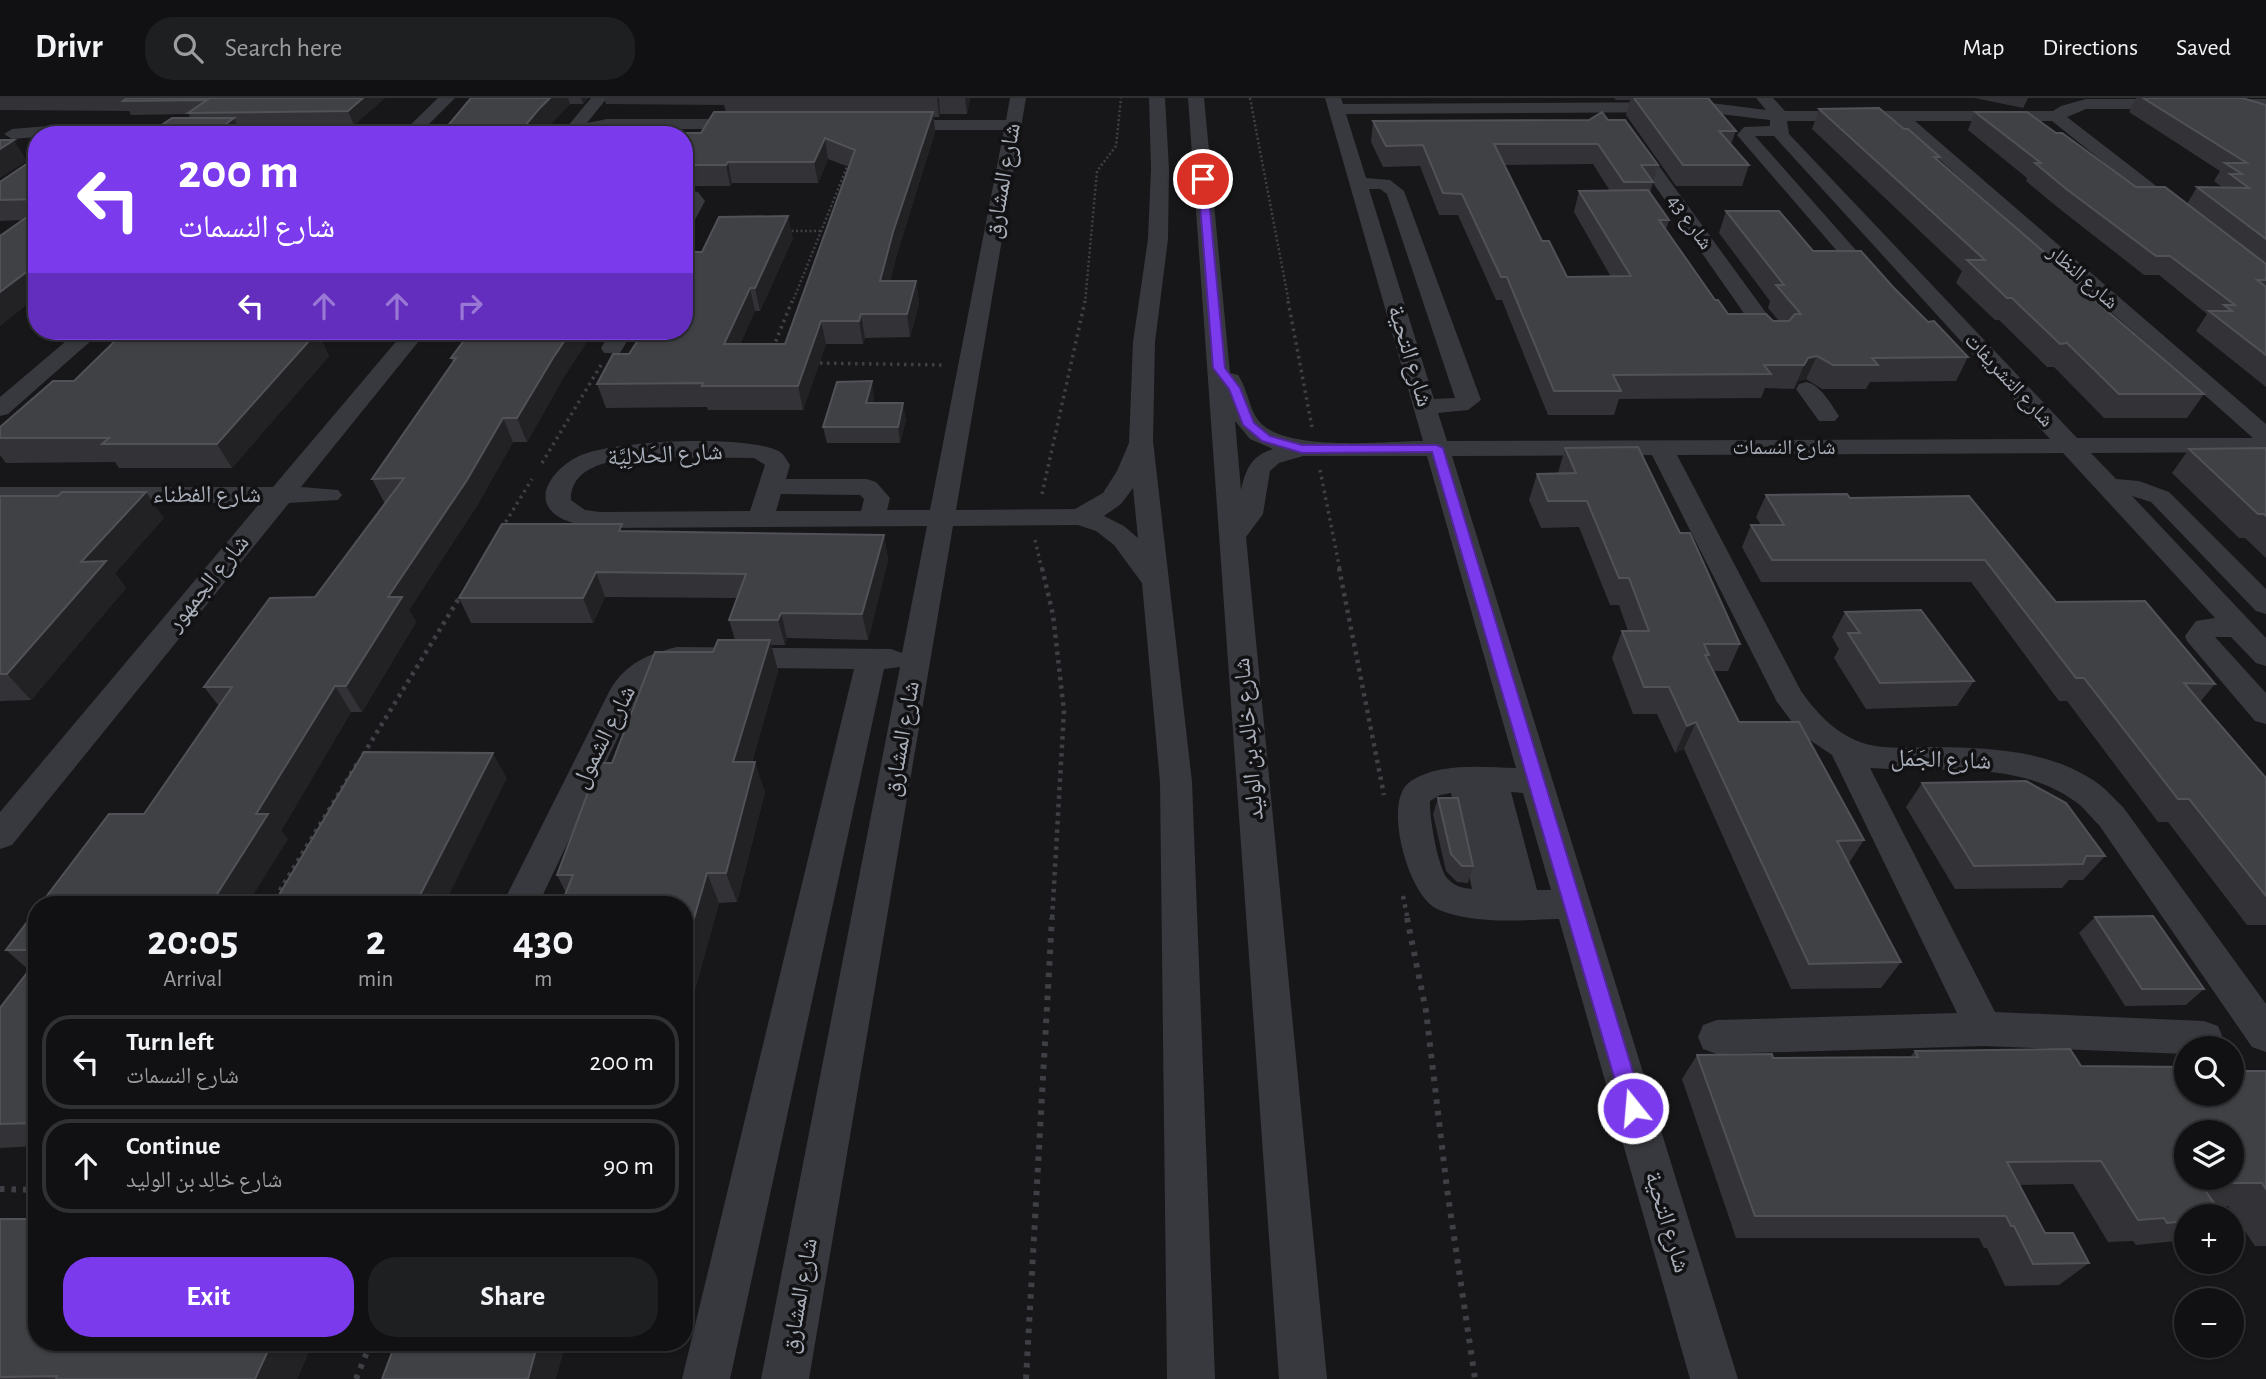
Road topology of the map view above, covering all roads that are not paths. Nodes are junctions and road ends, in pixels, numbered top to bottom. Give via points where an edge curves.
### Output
1 (447, 98) edge
2 (599, 98) edge
3 (1157, 98) edge
4 (1196, 98) edge
5 (1764, 98) edge
6 (2266, 103) edge
7 (1335, 104) edge
8 (1902, 107) edge
9 (1608, 108) junction
10 (1016, 112) edge
11 (2057, 116) junction
12 (1779, 123) junction
13 (769, 124) edge
14 (877, 124) edge
15 (417, 126) edge
16 (576, 126) edge
17 (594, 126) edge
18 (28, 132) edge
19 (6, 134) edge
20 (28, 135) edge
21 (1358, 183) junction
22 (2189, 221) edge
23 (1885, 294) edge
24 (1927, 317) edge
25 (1951, 317) junction
26 (1772, 337) edge
27 (81, 340) edge
28 (409, 340) edge
29 (108, 349) edge
30 (69, 350) junction
31 (1219, 368) junction
32 (1807, 389) dead end
33 (1425, 406) junction
34 (0, 409) edge
35 (1827, 416) dead end
36 (2266, 438) edge
37 (1141, 441) junction
38 (2266, 445) edge
39 (2071, 446) junction
40 (1437, 448) junction
41 (1661, 448) junction
42 (1309, 449) junction
43 (772, 486) junction
44 (2108, 486) junction
45 (0, 495) edge
46 (280, 495) junction
47 (329, 495) dead end
48 (1078, 517) junction
49 (872, 518) junction
50 (942, 518) junction
51 (760, 519) junction
52 (1231, 537) junction
53 (1157, 586) junction
54 (2266, 605) edge
55 (2238, 626) junction
56 (2266, 656) edge
57 (871, 659) junction
58 (916, 659) junction
59 (2266, 713) edge
60 (1845, 750) junction
61 (1536, 780) junction
62 (1469, 781) junction
63 (1459, 815) edge
64 (0, 836) edge
65 (524, 896) edge
66 (1492, 898) junction
67 (1573, 904) junction
68 (1984, 1028) junction
69 (2266, 1035) edge
70 (1717, 1037) dead end
71 (2174, 1037) edge
72 (706, 1379) edge
73 (785, 1379) edge
74 (1191, 1379) edge
75 (1303, 1379) edge
76 (1714, 1379) edge

1 - 15 street
2 - 16 street
3 - 37 street via 1158,239 1143,355
4 - 31 street, شارع خالِد بن الوليد
5 - 12 street, شارع التشريفات
6 - 11 street via 2086,104
7 - 9 street
7 - 21 street, شارع التحية
8 - 11 street via 1924,117
8 - 12 street
8 - 36 street, شارع النظار
9 - 12 street via 1714,107
9 - 26 street, شارع 43
10 - 14 street
10 - 50 street, شارع المشارق
11 - 22 street
12 - 23 street via 1745,135
12 - 25 street, شارع التشريفات
13 - 17 street
18 - 19 street
19 - 20 street
21 - 33 street, شارع التحية
21 - 33 street via 1384,184 1395,191 1469,400 1460,405
24 - 25 street
25 - 39 street, شارع التشريفات
27 - 30 street
28 - 46 street, شارع الجمهور
29 - 30 street
30 - 34 street
31 - 42 street, شارع النسمات via 1257,433 1278,444
31 - 52 street, شارع خالِد بن الوليد
32 - 35 street
33 - 40 street, شارع التحية
37 - 48 street, شارع الحَلالِيَّة via 1114,499
37 - 53 street
38 - 39 street, شارع النسمات
39 - 41 street, شارع النسمات
39 - 44 street, شارع التشريفات
40 - 41 street, شارع النسمات
40 - 42 street, شارع النسمات
40 - 61 street, شارع التحية
41 - 60 street, شارع الجَمَل via 1788,695 1804,719
42 - 52 street, شارع النسمات via 1270,458 1258,469 1250,514
43 - 49 street via 867,487 877,498
43 - 51 street, شارع الحَلالِيَّة
43 - 51 street, شارع الحَلالِيَّة via 778,465 764,453 631,452 578,466 556,489 565,511 587,519
44 - 54 street via 2160,497
44 - 55 street, شارع التشريفات
45 - 46 street, شارع الفطناء
46 - 47 street, شارع الفطناء
46 - 64 street, شارع الجمهور
48 - 50 street, شارع الحَلالِيَّة
48 - 53 street, شارع الحَلالِيَّة via 1121,535
49 - 50 street, شارع الحَلالِيَّة
49 - 51 street, شارع الحَلالِيَّة
50 - 58 street, شارع المشارق
52 - 75 street, شارع خالِد بن الوليد
53 - 74 street via 1176,782
55 - 56 street, شارع التشريفات
55 - 59 street via 2206,628 2200,636
57 - 58 street, شارع الشمول
57 - 65 street, شارع الشمول via 677,657 645,668 625,690
57 - 72 street
58 - 73 street, شارع المشارق
60 - 68 street
60 - 69 street, شارع الجَمَل via 1886,758 2011,762 2063,778 2089,794 2111,816
61 - 62 street
61 - 67 street, شارع التحية
62 - 63 street
62 - 66 street
62 - 66 street via 1425,785 1413,801 1425,871 1444,896 1461,902
66 - 67 street
67 - 76 street, شارع التحية
68 - 70 street
68 - 71 street

